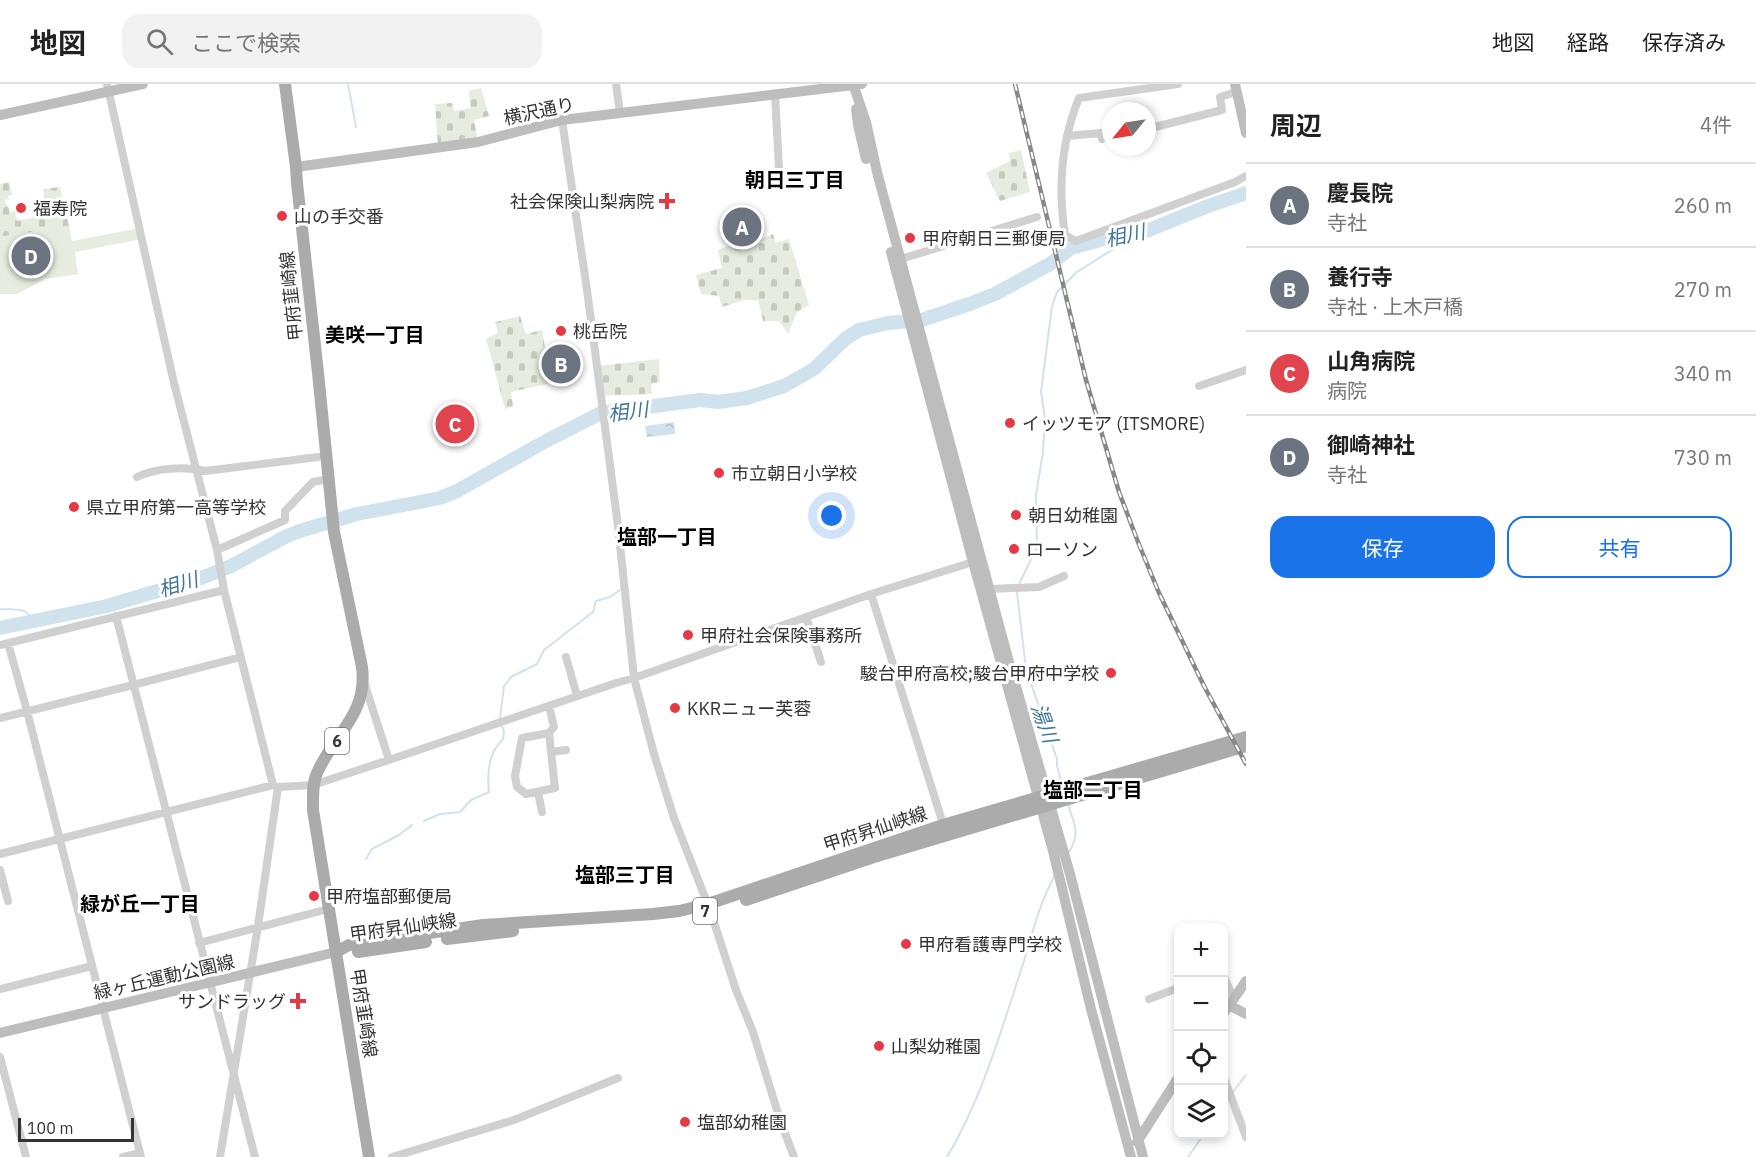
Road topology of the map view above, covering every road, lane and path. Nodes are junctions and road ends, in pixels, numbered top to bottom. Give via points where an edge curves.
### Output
1 (142, 84) edge
2 (285, 84) edge
3 (616, 84) edge
4 (856, 84) edge
5 (1101, 84) edge
6 (1178, 84) edge
7 (108, 88) edge
8 (1235, 88) edge
9 (775, 94) junction
10 (1103, 95) junction
11 (620, 113) junction
12 (0, 115) edge
13 (562, 120) junction
14 (1156, 127) edge
15 (1246, 133) edge
16 (1067, 136) junction
17 (1102, 139) dead end
18 (296, 167) junction
19 (1246, 176) edge
20 (780, 188) dead end
21 (1037, 217) dead end
22 (897, 260) junction
23 (915, 332) junction
24 (1246, 370) edge
25 (1199, 386) dead end
26 (327, 456) junction
27 (195, 469) junction
28 (137, 477) dead end
29 (328, 479) junction
30 (217, 551) junction
31 (973, 562) junction
32 (1064, 576) dead end
33 (223, 589) junction
34 (989, 589) junction
35 (871, 594) junction
36 (116, 616) junction
37 (806, 617) junction
38 (4, 644) edge
39 (241, 657) junction
40 (566, 657) dead end
41 (821, 662) dead end
42 (634, 678) junction
43 (364, 681) junction
44 (133, 686) junction
45 (577, 696) junction
46 (549, 706) junction
47 (27, 711) junction
48 (0, 718) edge
49 (549, 733) junction
50 (1246, 737) edge
51 (1246, 746) edge
52 (566, 750) dead end
53 (551, 752) junction
54 (389, 760) junction
55 (313, 784) junction
56 (276, 786) junction
57 (538, 792) junction
58 (1054, 798) junction
59 (166, 812) junction
60 (542, 812) dead end
61 (945, 830) junction
62 (59, 839) junction
63 (0, 854) edge
64 (0, 870) edge
65 (8, 901) dead end
66 (709, 907) junction
67 (328, 909) junction
68 (258, 927) junction
69 (199, 943) junction
70 (336, 952) junction
71 (92, 966) junction
72 (249, 974) junction
73 (209, 984) junction
74 (1246, 985) edge
75 (0, 989) edge
76 (1174, 990) edge
77 (1149, 999) dead end
78 (1229, 1006) edge
79 (102, 1008) junction
80 (1246, 1014) edge
81 (0, 1033) edge
82 (0, 1057) edge
83 (233, 1077) junction
84 (618, 1078) dead end
85 (1174, 1085) edge
86 (1227, 1085) edge
87 (1128, 1100) junction
88 (1158, 1108) junction
89 (1246, 1137) edge
90 (1139, 1140) junction
91 (140, 1155) edge
92 (1129, 1156) edge
93 (26, 1157) edge
94 (123, 1157) edge
95 (220, 1157) edge
96 (255, 1157) edge
97 (369, 1157) edge
98 (392, 1157) edge
99 (794, 1157) edge
100 (1143, 1157) edge

1 - 7 street
2 - 18 main road, 甲府韮崎線 / 6
3 - 11 street
4 - 9 street, 横沢通り
4 - 22 street
5 - 10 street
6 - 10 street
7 - 12 street
7 - 27 street
8 - 14 street via 1220,97 1222,110
8 - 15 street
9 - 11 street, 横沢通り
9 - 20 street
10 - 16 street via 1079,98
11 - 13 street, 横沢通り
13 - 18 street, 横沢通り via 478,142
13 - 42 street via 618,526
16 - 17 street via 1101,133
16 - 19 street via 1061,212 1065,235 1076,241
18 - 26 main road, 甲府韮崎線 / 6
21 - 22 street
22 - 23 street
23 - 31 street
23 - 34 street
24 - 25 street
26 - 27 street
26 - 29 main road, 甲府韮崎線 / 6
27 - 28 street
27 - 30 street
29 - 30 street via 313,482 285,511 285,520
29 - 43 main road, 甲府韮崎線 / 6 via 334,532
30 - 33 street
31 - 35 street
31 - 58 street
32 - 34 street via 1039,587
33 - 36 street
33 - 39 street
34 - 58 street
35 - 37 street
35 - 61 street
36 - 38 street
36 - 44 street
37 - 41 street
37 - 42 street
38 - 47 street
39 - 44 street
39 - 56 street
40 - 45 street
42 - 45 street
42 - 66 street via 674,818
43 - 54 street
43 - 55 main road, 甲府韮崎線 / 6 via 356,710
44 - 47 street
44 - 59 street
45 - 46 street
46 - 49 street via 554,727
46 - 54 street
47 - 48 street
47 - 62 street
49 - 53 street
49 - 57 street via 522,738 515,776 517,787 526,794
50 - 58 main road, 甲府昇仙峡線 / 7
51 - 58 main road, 甲府昇仙峡線 / 7
52 - 53 street
53 - 57 street via 555,788
54 - 55 street
55 - 56 street
55 - 67 main road, 甲府韮崎線 / 6 via 313,810
56 - 59 street
56 - 68 street
57 - 60 street
58 - 61 main road, 甲府昇仙峡線 / 7
58 - 87 street via 1063,848
58 - 92 street via 1056,862
59 - 62 street
59 - 69 street
61 - 66 main road, 甲府昇仙峡線 / 7
62 - 63 street
62 - 71 street
64 - 65 street
66 - 70 main road, 甲府昇仙峡線 / 7 via 483,925 349,945
66 - 99 street
67 - 68 street
67 - 70 main road, 甲府韮崎線 / 6
68 - 69 street
68 - 72 street
69 - 73 street
70 - 72 street, 緑ヶ丘運動公園線
70 - 97 main road, 甲府韮崎線 / 6
71 - 75 street
71 - 79 street
72 - 73 street, 緑ヶ丘運動公園線
72 - 83 street
73 - 79 street, 緑ヶ丘運動公園線
73 - 83 street
74 - 78 street
76 - 77 street
78 - 80 street
79 - 81 street, 緑ヶ丘運動公園線
79 - 91 street
82 - 93 street
83 - 95 street
83 - 96 street
84 - 98 street via 514,1120
85 - 88 street
86 - 89 street
87 - 88 street via 1141,1114
87 - 90 street
88 - 90 street
90 - 92 street
90 - 100 street
91 - 94 street

